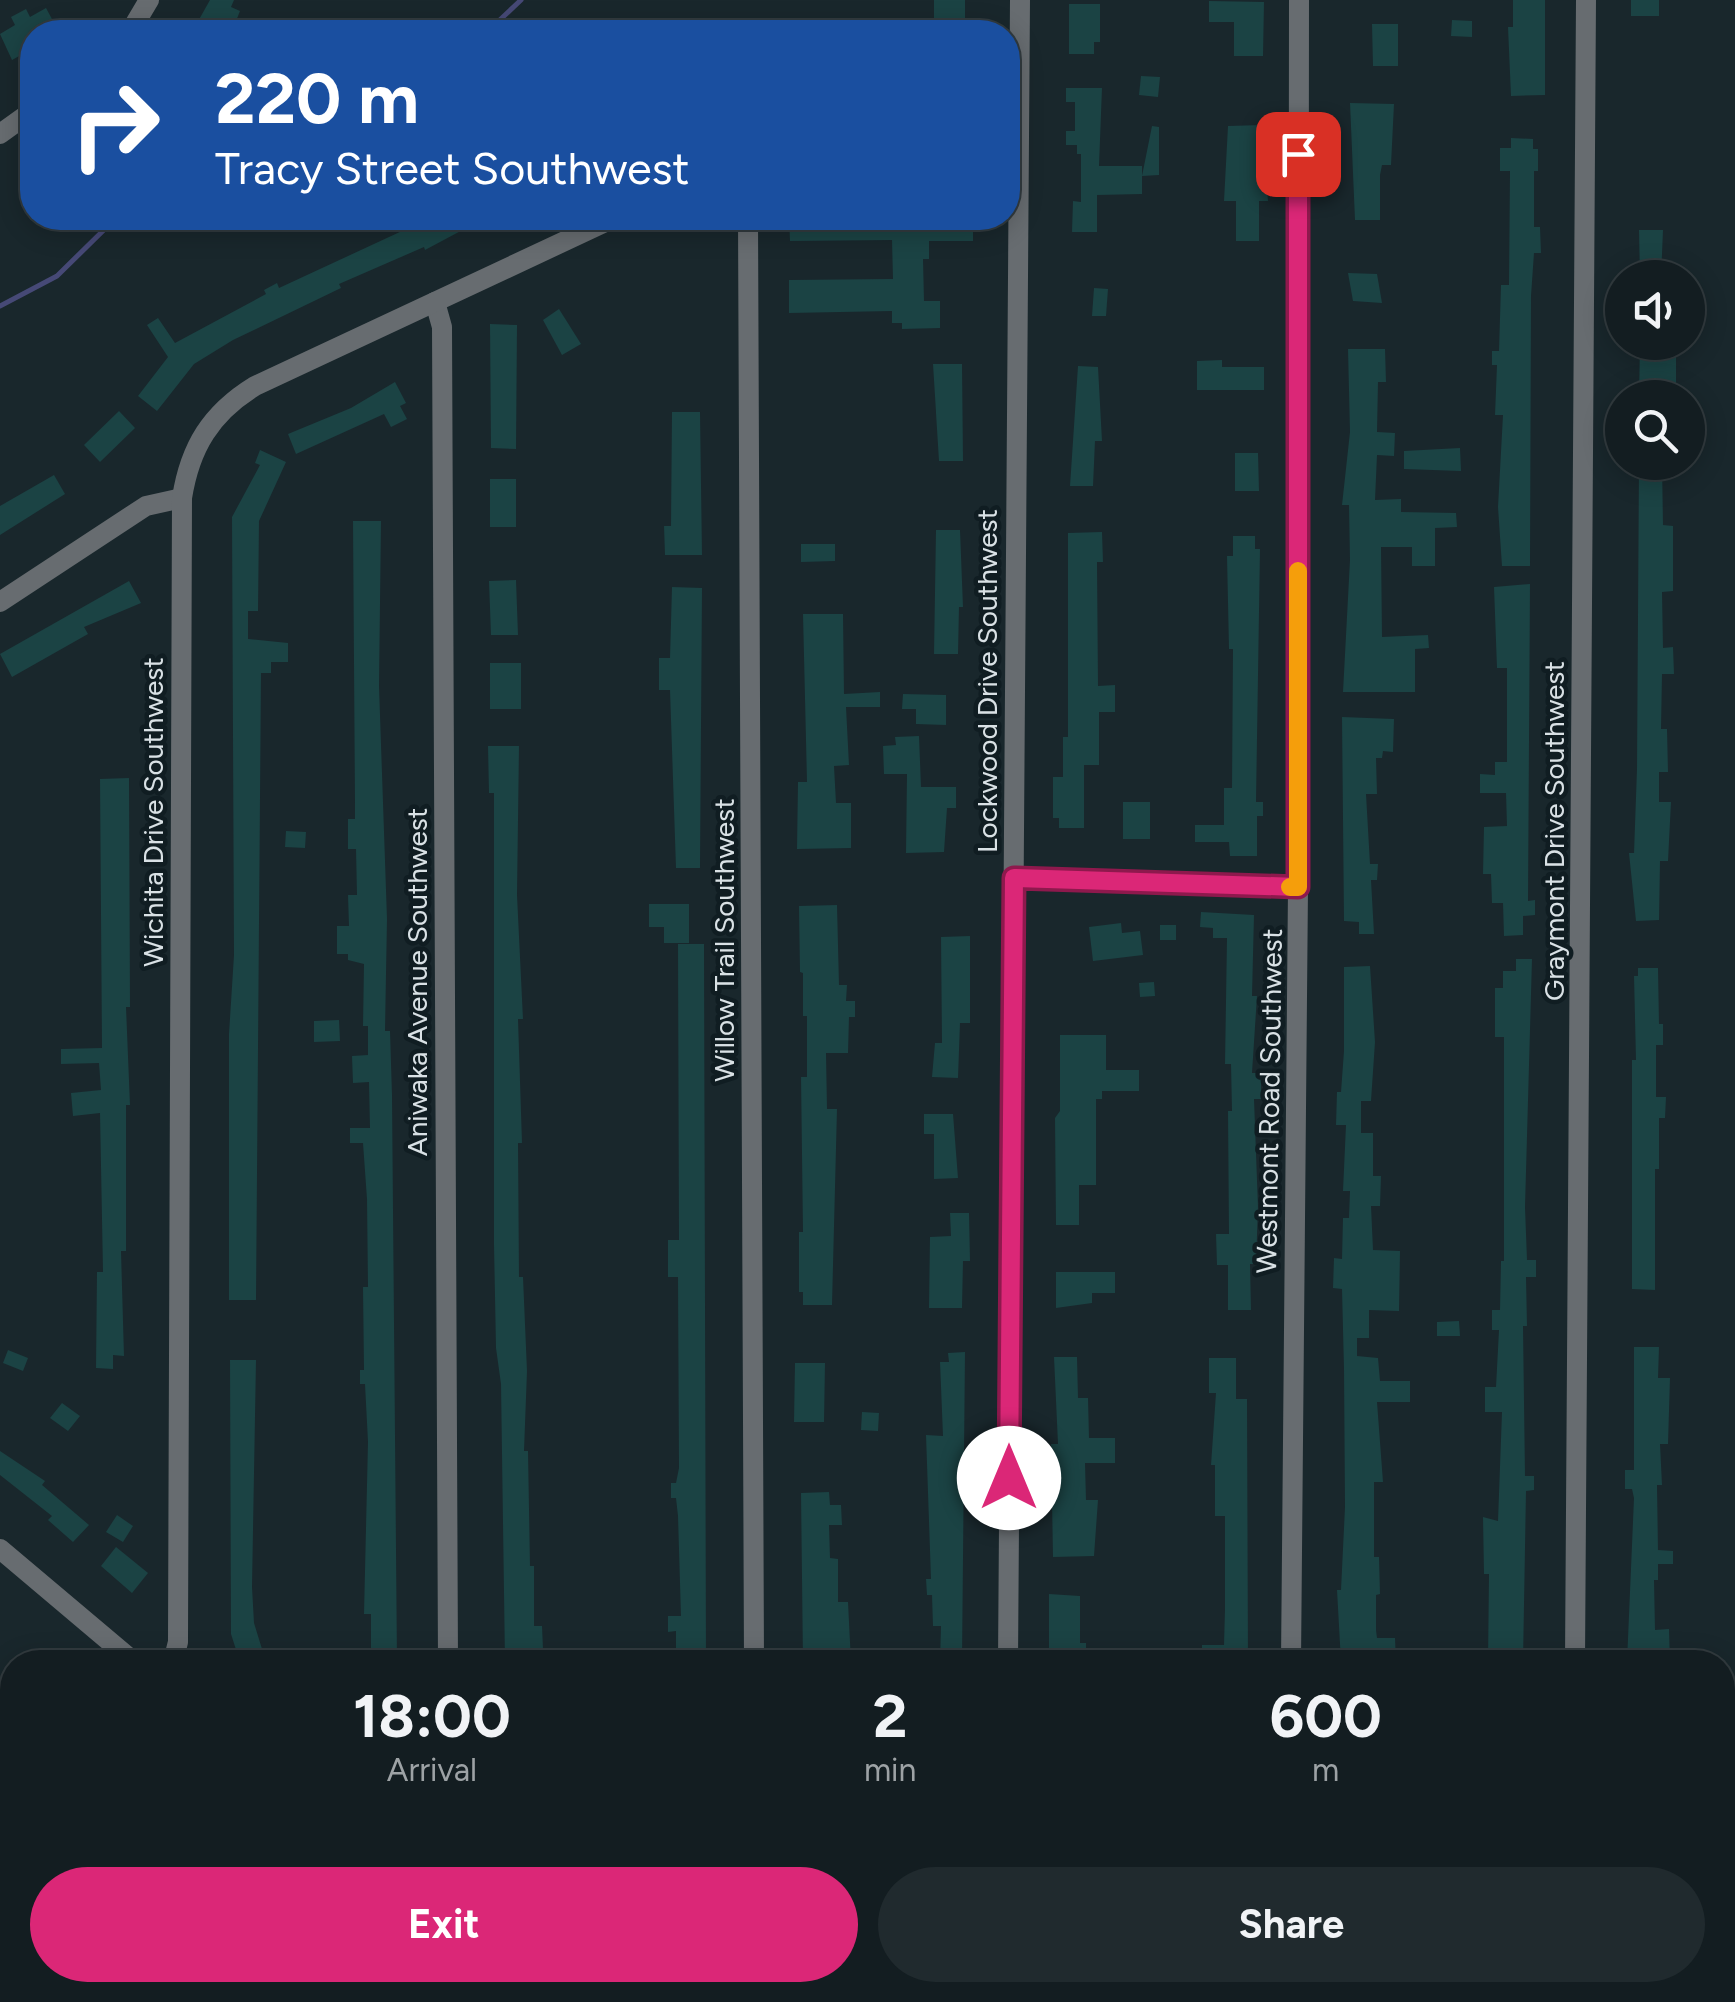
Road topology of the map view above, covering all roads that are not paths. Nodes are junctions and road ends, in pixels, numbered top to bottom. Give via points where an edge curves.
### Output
1 (1298, 0) edge
2 (1586, 0) edge
3 (588, 230) edge
4 (748, 230) edge
5 (1018, 230) edge
6 (434, 302) junction
7 (182, 498) junction
8 (0, 602) edge
9 (1014, 878) junction
10 (1298, 887) junction
11 (0, 1549) edge
12 (120, 1650) edge
13 (176, 1650) edge
14 (448, 1650) edge
15 (754, 1650) edge
16 (1008, 1650) edge
17 (1291, 1650) edge
18 (1575, 1650) edge

1 - 10 street, Westmont Road Southwest
2 - 18 street, Graymont Drive Southwest
3 - 6 street, Wichita Drive Southwest
4 - 15 street, Willow Trail Southwest
5 - 9 street, Lockwood Drive Southwest
6 - 7 street, Wichita Drive Southwest via 234,399 197,443
6 - 14 street, Aniwaka Avenue Southwest via 442,347
7 - 8 street via 146,506
7 - 13 street, Wichita Drive Southwest
9 - 10 street
9 - 16 street, Lockwood Drive Southwest
10 - 17 street, Westmont Road Southwest
11 - 12 street

